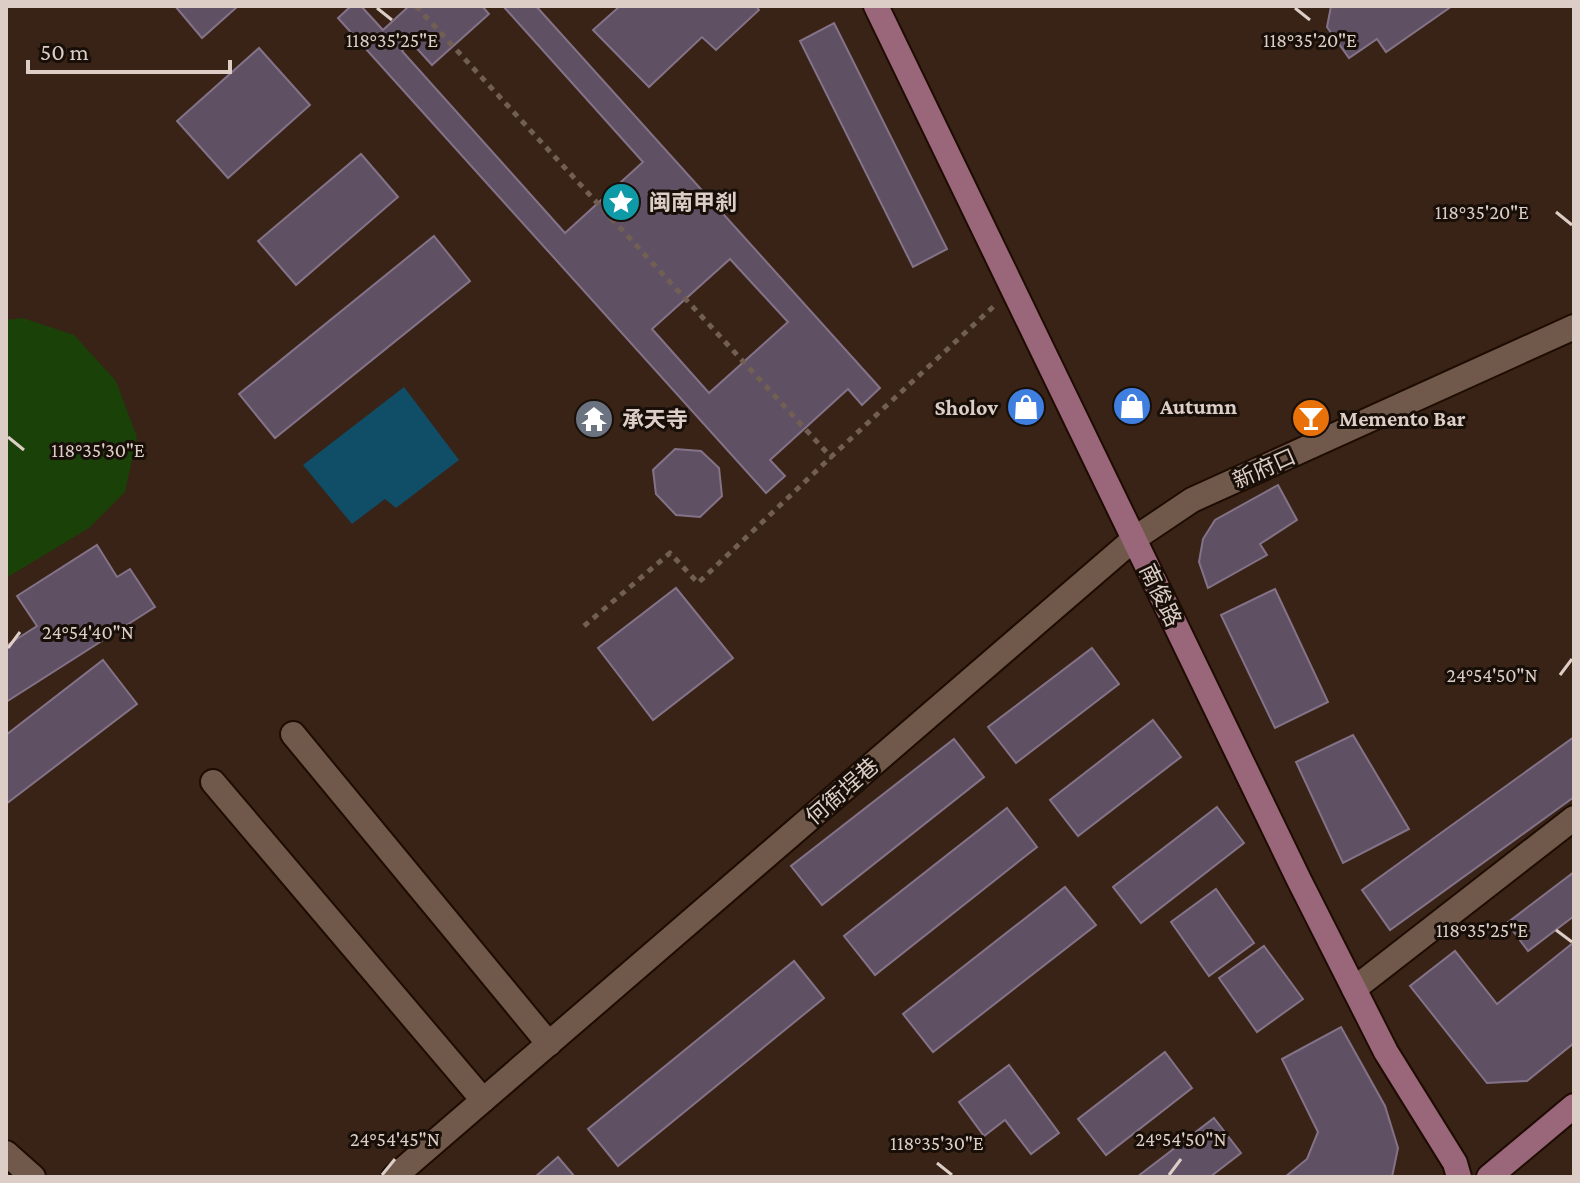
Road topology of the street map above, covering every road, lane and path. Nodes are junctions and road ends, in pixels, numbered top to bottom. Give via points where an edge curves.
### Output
1 (416, 6) edge
2 (876, 6) edge
3 (1013, 288) junction
4 (1574, 327) edge
5 (831, 457) junction
6 (1134, 539) junction
7 (584, 626) dead end
8 (293, 734) dead end
9 (213, 782) dead end
10 (1574, 818) edge
11 (1354, 989) junction
12 (549, 1044) junction
13 (483, 1100) junction
14 (1574, 1106) edge
15 (6, 1153) edge
16 (33, 1177) edge
17 (394, 1177) edge
18 (1459, 1177) edge
19 (1489, 1177) edge

1 - 5 path
2 - 3 main road, 南俊路
3 - 5 path
3 - 6 main road, 南俊路
4 - 6 street, 新府口 via 1192,500
5 - 7 path via 698,583 670,553
6 - 11 main road, 南俊路
6 - 12 street, 何衙埕巷
8 - 12 street
9 - 13 street
10 - 11 street
11 - 18 main road, 南俊路
12 - 13 street, 何衙埕巷
13 - 17 street, 何衙埕巷
14 - 19 main road
15 - 16 street

